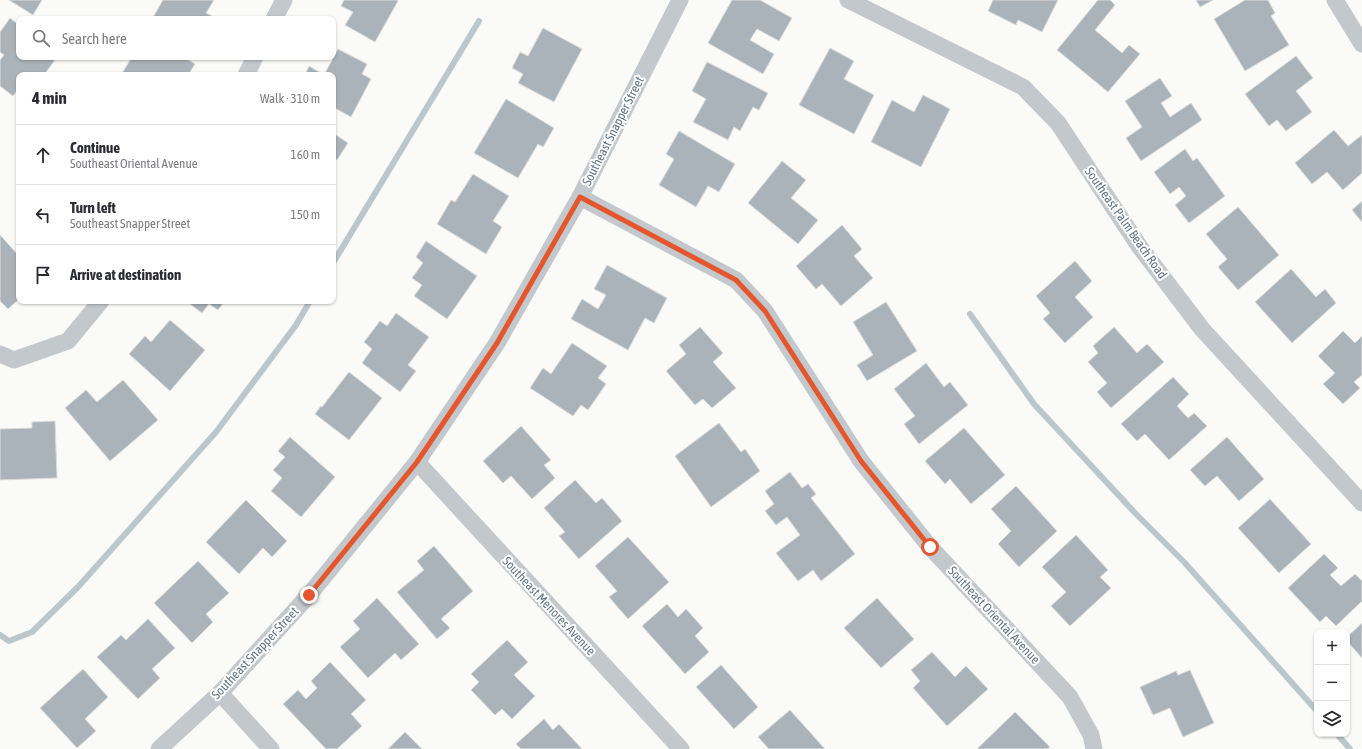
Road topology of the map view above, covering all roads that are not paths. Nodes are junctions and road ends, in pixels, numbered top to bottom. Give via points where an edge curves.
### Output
1 (284, 0) edge
2 (680, 0) edge
3 (848, 0) edge
4 (1336, 0) edge
5 (276, 16) edge
6 (1362, 44) edge
7 (254, 60) edge
8 (248, 72) edge
9 (580, 197) junction
10 (99, 304) edge
11 (0, 354) edge
12 (417, 462) junction
13 (1362, 503) edge
14 (220, 693) junction
15 (159, 749) edge
16 (271, 749) edge
17 (681, 749) edge
18 (1094, 749) edge

1 - 5 street
2 - 9 street, Southeast Snapper Street
3 - 13 street, Southeast Palm Beach Road via 1023,87 1058,123 1139,246 1202,329
4 - 6 street
7 - 8 street
9 - 12 street, Southeast Snapper Street via 497,343
9 - 18 street, Southeast Oriental Avenue via 736,280 765,311 861,461 930,547 1070,697 1091,735
10 - 11 street via 68,341 14,360
12 - 14 street, Southeast Snapper Street via 309,595
12 - 17 street, Southeast Menores Avenue
14 - 15 street, Southeast Snapper Street
14 - 16 street

